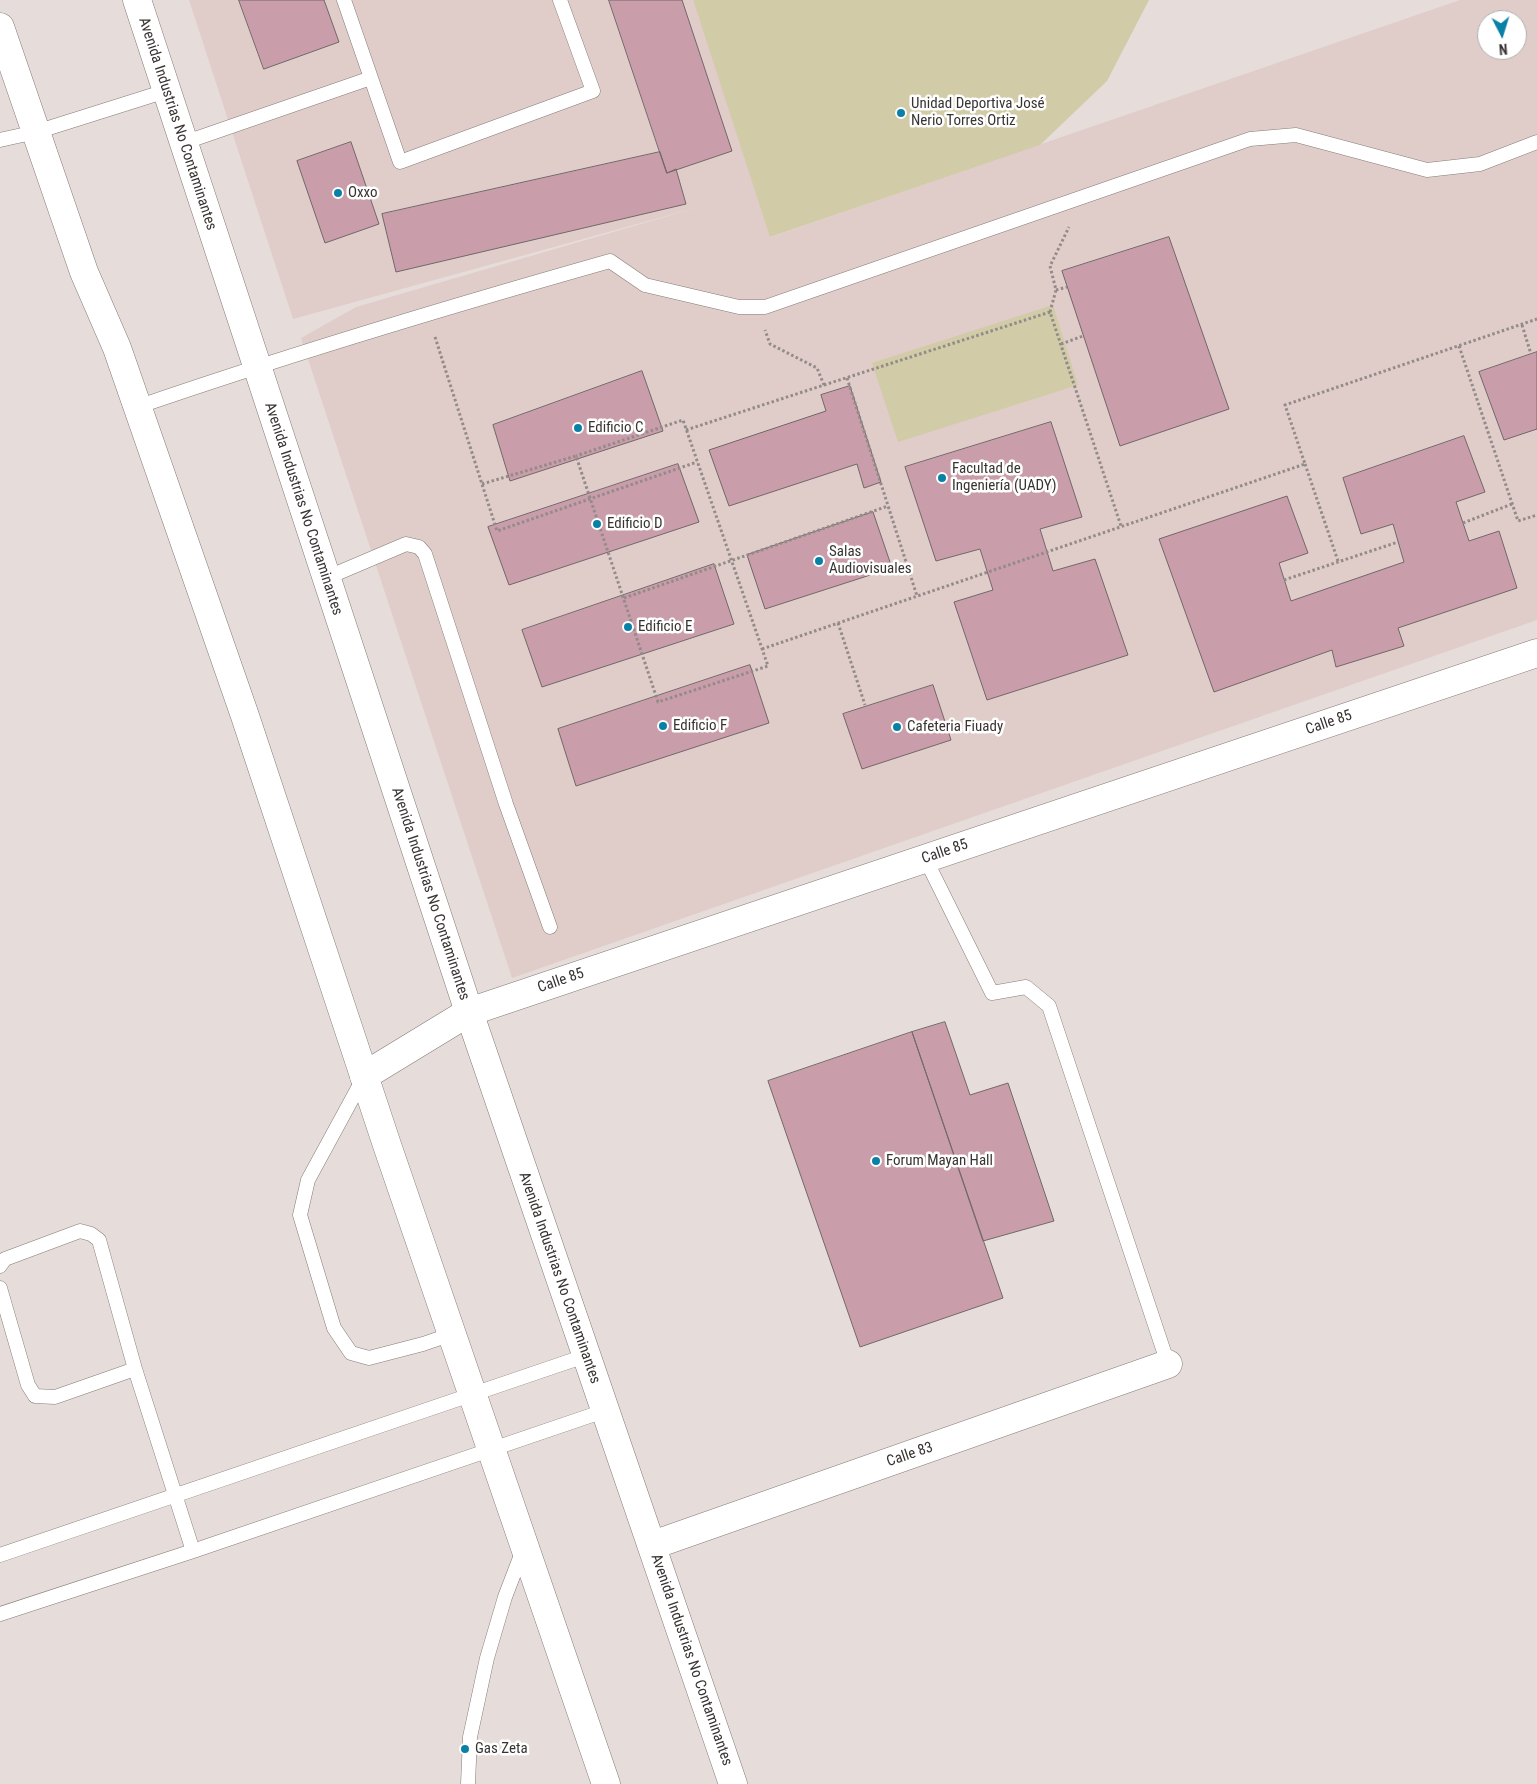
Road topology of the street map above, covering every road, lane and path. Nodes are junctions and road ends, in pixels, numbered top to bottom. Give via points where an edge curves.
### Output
1 (137, 0) edge
2 (344, 0) edge
3 (560, 0) edge
4 (0, 27) edge
5 (371, 78) junction
6 (166, 91) junction
7 (36, 132) junction
8 (0, 140) edge
9 (1537, 142) edge
10 (183, 143) junction
11 (1085, 196) junction
12 (1067, 287) dead end
13 (1056, 290) junction
14 (757, 307) junction
15 (1050, 312) junction
16 (427, 313) junction
17 (1537, 319) edge
18 (1522, 325) junction
19 (1083, 336) dead end
20 (1060, 344) junction
21 (1459, 346) junction
22 (1531, 354) dead end
23 (256, 366) junction
24 (847, 377) junction
25 (824, 385) junction
26 (138, 407) junction
27 (686, 430) junction
28 (576, 456) junction
29 (697, 462) junction
30 (1305, 464) junction
31 (482, 484) junction
32 (591, 498) junction
33 (1512, 504) junction
34 (888, 506) junction
35 (1537, 515) edge
36 (1463, 523) dead end
37 (1121, 526) junction
38 (1398, 542) dead end
39 (731, 560) junction
40 (1338, 561) junction
41 (326, 578) junction
42 (1284, 580) dead end
43 (917, 596) junction
44 (624, 598) junction
45 (838, 623) junction
46 (762, 649) junction
47 (1537, 653) edge
48 (865, 705) dead end
49 (926, 858) junction
50 (550, 927) dead end
51 (469, 1012) junction
52 (364, 1076) junction
53 (0, 1266) edge
54 (0, 1288) edge
55 (452, 1334) junction
56 (586, 1356) junction
57 (1168, 1364) joint
58 (135, 1368) junction
59 (472, 1394) junction
60 (604, 1411) junction
61 (491, 1448) junction
62 (175, 1496) junction
63 (653, 1545) junction
64 (525, 1546) junction
65 (193, 1551) junction
66 (0, 1555) edge
67 (0, 1614) edge
68 (468, 1784) edge
69 (606, 1784) edge
70 (733, 1784) edge

1 - 6 main road, Avenida Industrias No Contaminantes
2 - 5 lane
3 - 5 lane via 593,92 400,162
4 - 7 main road
5 - 10 lane
6 - 7 lane
6 - 10 main road, Avenida Industrias No Contaminantes
7 - 8 lane
7 - 26 main road via 84,272
9 - 11 lane via 1480,164 1427,170 1296,135 1250,139
10 - 23 main road, Avenida Industrias No Contaminantes
11 - 13 path via 1050,266
11 - 14 lane via 765,307
12 - 13 path
13 - 15 path
14 - 16 lane via 739,307 645,285 610,261
14 - 25 path via 770,344 817,368
15 - 20 path
15 - 24 path
16 - 23 lane
16 - 31 path
17 - 18 path
18 - 21 path
18 - 22 path
19 - 20 path
20 - 37 path
21 - 30 path via 1286,405
21 - 33 path
23 - 26 lane
23 - 41 main road, Avenida Industrias No Contaminantes
24 - 25 path
24 - 34 path
25 - 27 path
26 - 52 main road
27 - 28 path via 683,420
27 - 29 path
28 - 31 path
28 - 32 path
29 - 32 path
29 - 39 path
30 - 37 path
30 - 40 path
31 - 32 path via 497,531
32 - 44 path
33 - 35 path via 1518,521
33 - 36 path
34 - 39 path
34 - 43 path
37 - 43 path
38 - 40 path
39 - 44 path
39 - 46 path
40 - 42 path
41 - 50 lane via 406,544 419,547 424,554
41 - 51 main road, Avenida Industrias No Contaminantes
43 - 45 path
44 - 46 path via 658,702 768,666
45 - 46 path
45 - 48 path
47 - 49 main road, Calle 85
49 - 51 main road, Calle 85
49 - 57 lane via 992,993 1026,987 1049,1006
51 - 52 main road, Calle 85
51 - 56 main road, Avenida Industrias No Contaminantes
52 - 55 main road
52 - 55 lane via 308,1180 300,1215 334,1328 351,1353 369,1358
53 - 58 lane via 5,1259 80,1231 99,1240
54 - 58 lane via 28,1385 35,1396 55,1398
55 - 59 main road
56 - 59 lane
56 - 60 main road, Avenida Industrias No Contaminantes
57 - 63 main road, Calle 83
58 - 62 lane
59 - 61 main road
59 - 62 lane
60 - 61 lane
60 - 63 main road, Avenida Industrias No Contaminantes
61 - 64 main road
61 - 65 lane
62 - 65 lane
62 - 66 lane
63 - 70 main road, Avenida Industrias No Contaminantes
64 - 68 lane via 505,1597 487,1658 470,1737
64 - 69 main road
65 - 67 lane

